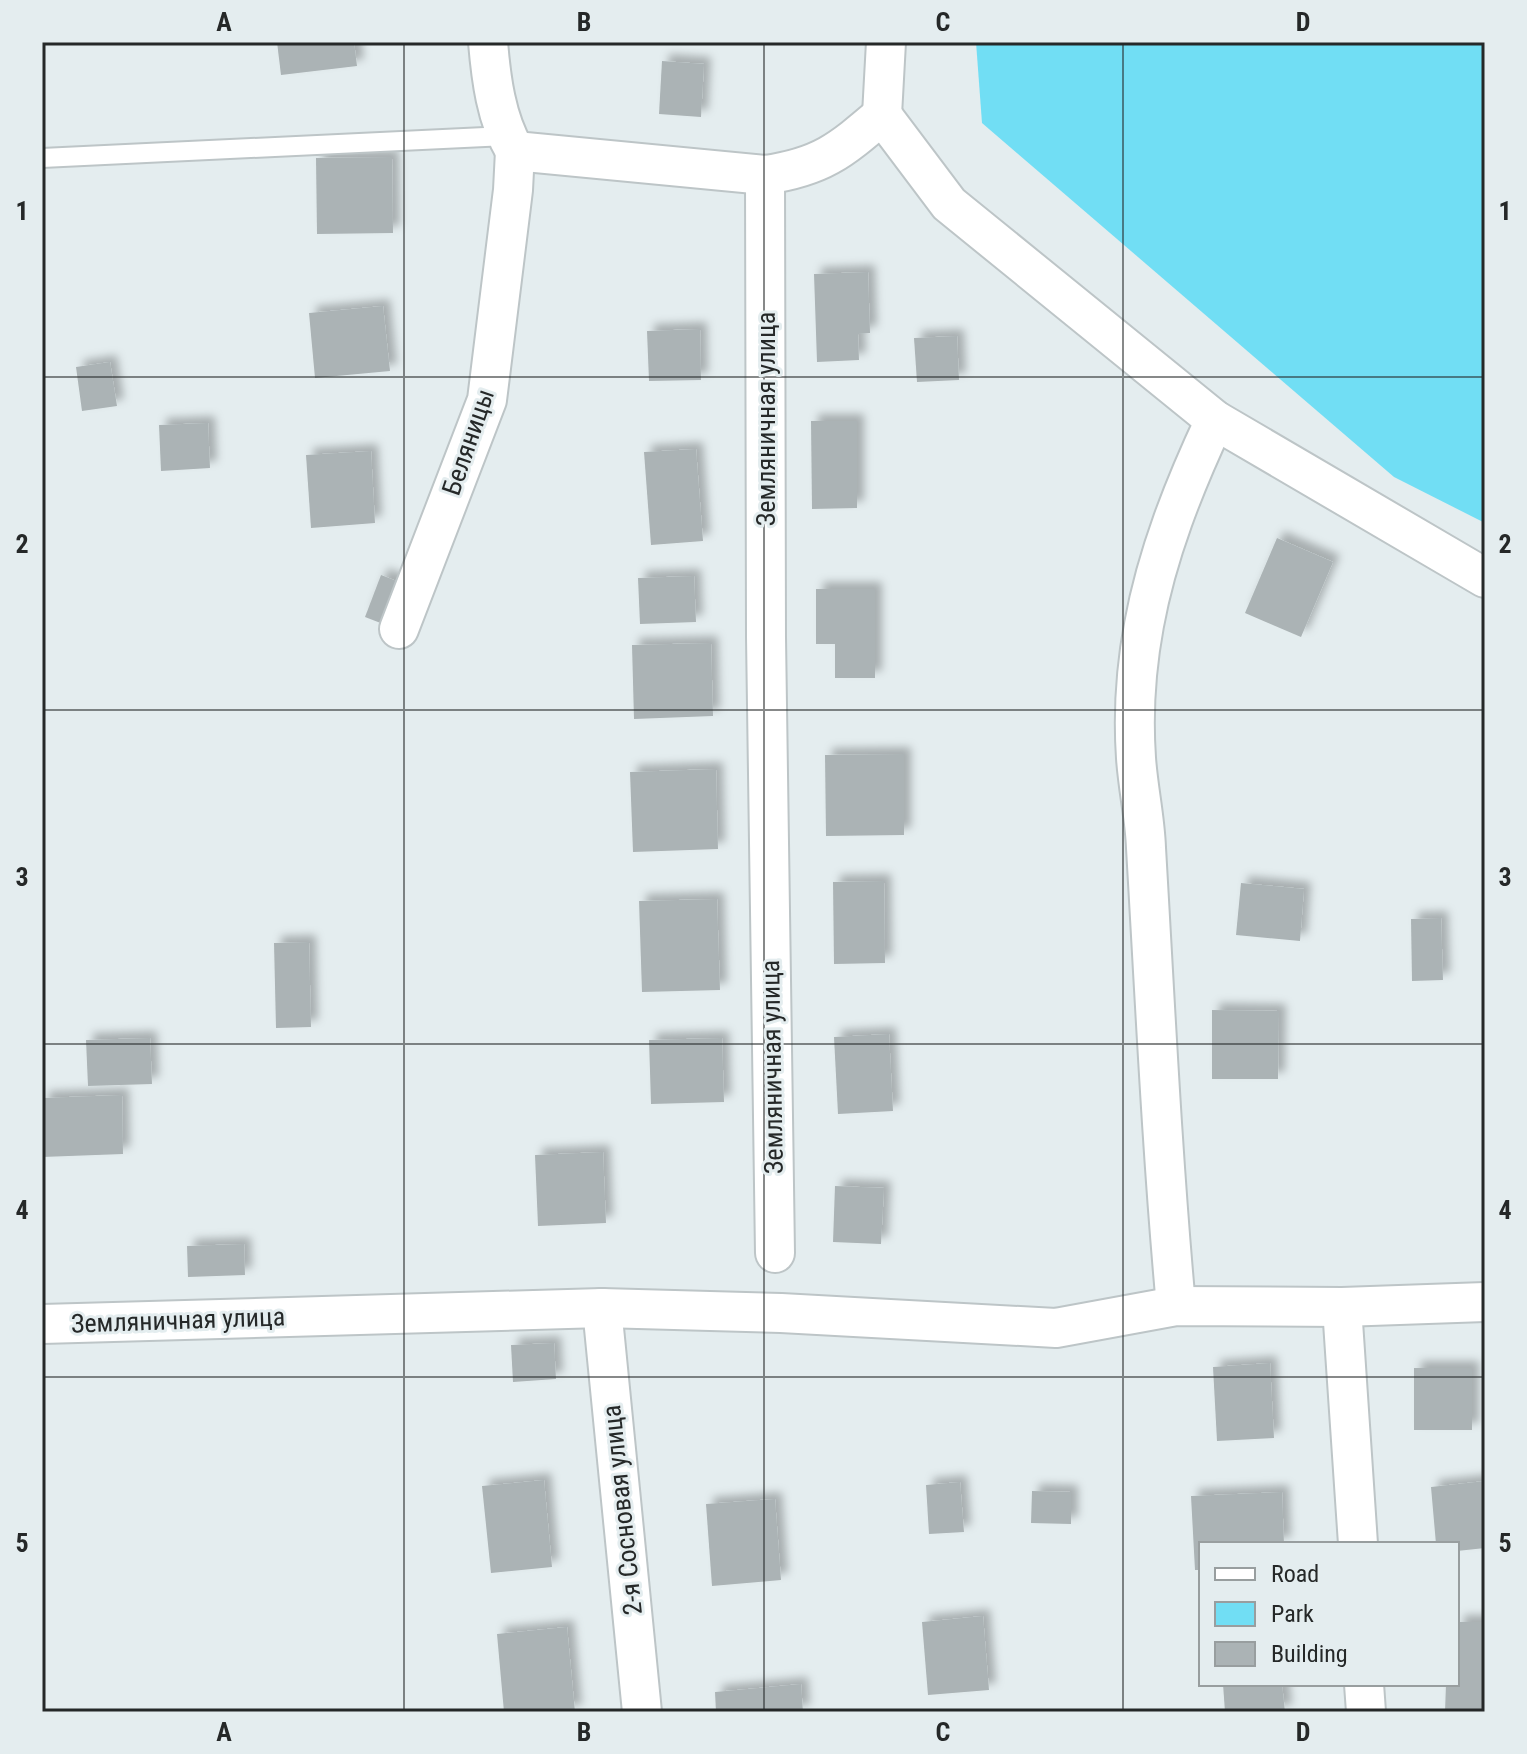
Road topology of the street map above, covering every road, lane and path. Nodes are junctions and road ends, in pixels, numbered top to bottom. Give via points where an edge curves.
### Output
1 (488, 42) edge
2 (886, 42) edge
3 (882, 115) junction
4 (510, 143) junction
5 (42, 158) edge
6 (765, 175) junction
7 (1215, 420) junction
8 (1485, 578) edge
9 (399, 629) dead end
10 (775, 1253) dead end
11 (1485, 1302) edge
12 (1176, 1306) junction
13 (1342, 1307) junction
14 (602, 1308) junction
15 (42, 1324) edge
16 (1358, 1542) edge
17 (1364, 1686) edge
18 (642, 1712) edge
19 (1366, 1712) edge

1 - 4 street, Беляницы
2 - 3 street
3 - 6 street via 844,148 801,170
3 - 7 street via 949,204
4 - 5 lane
4 - 6 street
4 - 9 street, Беляницы via 513,190 487,400
6 - 10 street, Земляничная улица
7 - 8 street
7 - 12 street via 1187,480 1154,580 1136,682 1136,756
11 - 13 street, Земляничная улица
12 - 13 street, Земляничная улица
12 - 14 street, Земляничная улица via 1056,1328
13 - 16 street
14 - 15 street, Земляничная улица
14 - 18 street, 2-я Сосновая улица
17 - 19 street

